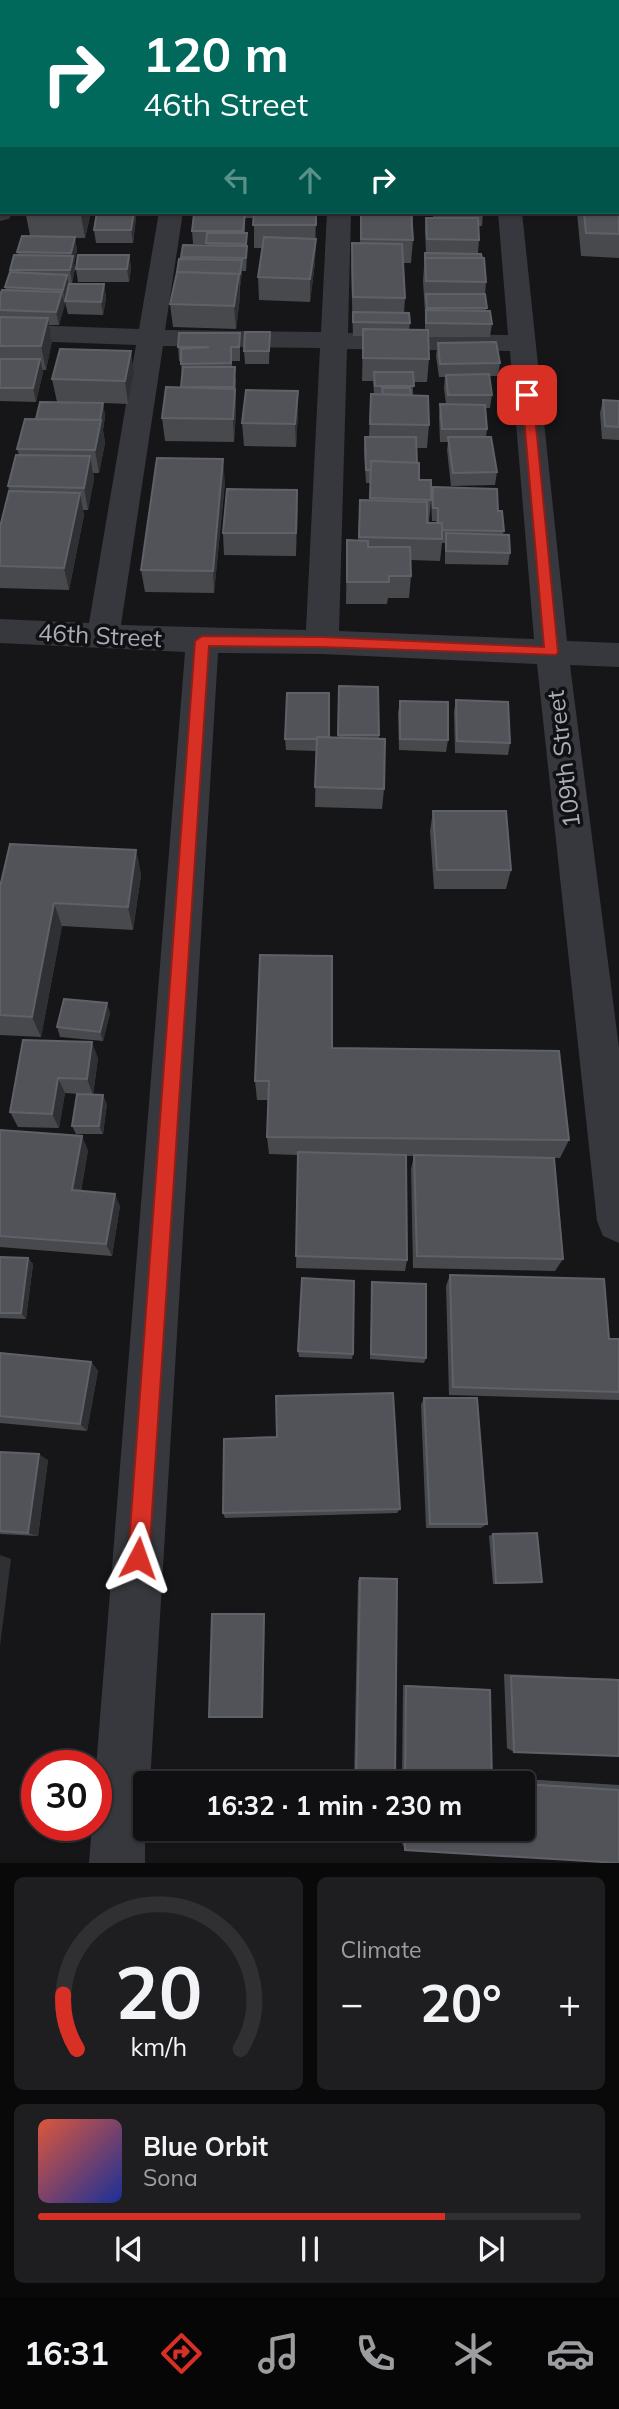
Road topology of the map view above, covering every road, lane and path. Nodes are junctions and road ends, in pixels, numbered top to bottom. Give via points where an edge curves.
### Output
1 (171, 214) edge
2 (339, 214) edge
3 (510, 214) edge
4 (0, 332) edge
5 (151, 338) junction
6 (334, 340) junction
7 (523, 344) junction
8 (0, 631) edge
9 (103, 635) junction
10 (202, 641) junction
11 (322, 642) junction
12 (552, 652) junction
13 (619, 655) edge
14 (619, 1221) edge
15 (117, 1863) edge

1 - 5 street
2 - 6 street
3 - 7 street, 109th Street
4 - 5 street
5 - 6 street
5 - 9 street
6 - 7 street
6 - 11 street
7 - 12 street, 109th Street
8 - 9 street, 46th Street
9 - 10 street, 46th Street
10 - 11 street, 46th Street
10 - 15 street
11 - 12 street, 46th Street
12 - 13 street, 46th Street
12 - 14 street, 109th Street

